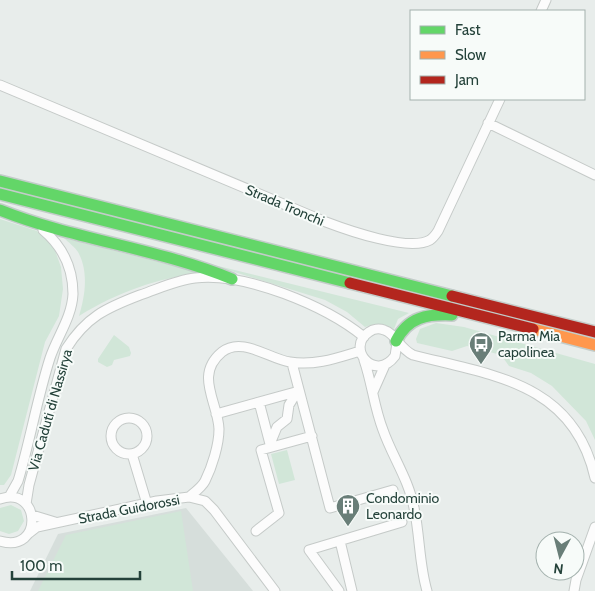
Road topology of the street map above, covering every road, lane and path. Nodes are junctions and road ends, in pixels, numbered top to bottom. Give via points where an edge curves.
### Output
1 (0, 85) edge
2 (500, 100) edge
3 (488, 123) junction
4 (595, 176) edge
5 (0, 181) edge
6 (0, 194) edge
7 (0, 210) edge
8 (28, 221) junction
9 (232, 279) junction
10 (595, 332) edge
11 (551, 333) junction
12 (364, 337) junction
13 (397, 342) junction
14 (595, 345) edge
15 (362, 355) junction
16 (413, 355) junction
17 (394, 358) junction
18 (292, 363) junction
19 (385, 365) junction
20 (298, 392) junction
21 (372, 397) junction
22 (259, 402) junction
23 (216, 414) junction
24 (312, 436) junction
25 (271, 445) junction
26 (132, 454) junction
27 (595, 478) edge
28 (393, 490) dead end
29 (190, 497) junction
30 (4, 498) edge
31 (26, 504) junction
32 (147, 504) junction
33 (32, 515) junction
34 (402, 522) dead end
35 (58, 523) junction
36 (595, 528) edge
37 (256, 530) dead end
38 (28, 534) junction
39 (0, 541) edge
40 (340, 541) junction
41 (275, 591) edge
42 (339, 591) edge
43 (352, 591) edge
44 (427, 591) edge
45 (574, 591) edge

1 - 3 street, Strada Tronchi via 326,222 389,241 419,243 438,232
2 - 3 street, Strada Tronchi
3 - 4 street
5 - 10 highway
6 - 11 highway
7 - 8 highway
8 - 9 highway via 183,261
8 - 30 street via 45,232 61,249 70,269 73,295 68,317 48,364 18,478
9 - 12 street, Via Caduti di Nassirya via 318,307 345,321
9 - 31 street, Via Caduti di Nassirya via 195,278 171,284 110,308 78,330 60,367
11 - 13 highway via 434,314 409,322
11 - 14 highway
12 - 13 street via 373,330 384,330
12 - 15 street
13 - 16 street
13 - 17 street
15 - 18 street via 315,363
15 - 19 street via 376,366
15 - 21 street via 370,377
16 - 17 street
16 - 27 street via 511,380 542,396 561,411 578,434 590,457
17 - 19 street
18 - 20 street
18 - 23 street via 247,346 234,346 223,351 214,360 208,374
19 - 21 street
20 - 22 street
20 - 24 street
20 - 25 street via 289,405 287,419 277,427
21 - 44 street via 415,508
22 - 23 street
22 - 25 street
23 - 29 street via 219,430 216,450 206,481
24 - 25 street
24 - 28 street via 330,508
25 - 37 street via 261,450 279,513
26 - 26 street via 142,448 146,432 135,420 123,420 114,427 111,438 116,449
26 - 32 street
29 - 32 street, Strada Guidorossi
29 - 41 street, Strada Guidorossi via 205,501 214,510
30 - 31 street
31 - 33 street
32 - 35 street, Strada Guidorossi
33 - 35 street, Strada Guidorossi
33 - 38 street
34 - 40 street
35 - 38 street, Strada Guidorossi via 37,527
36 - 45 street
38 - 39 street, Strada Guidorossi via 15,542
40 - 42 street via 309,550
40 - 43 street

